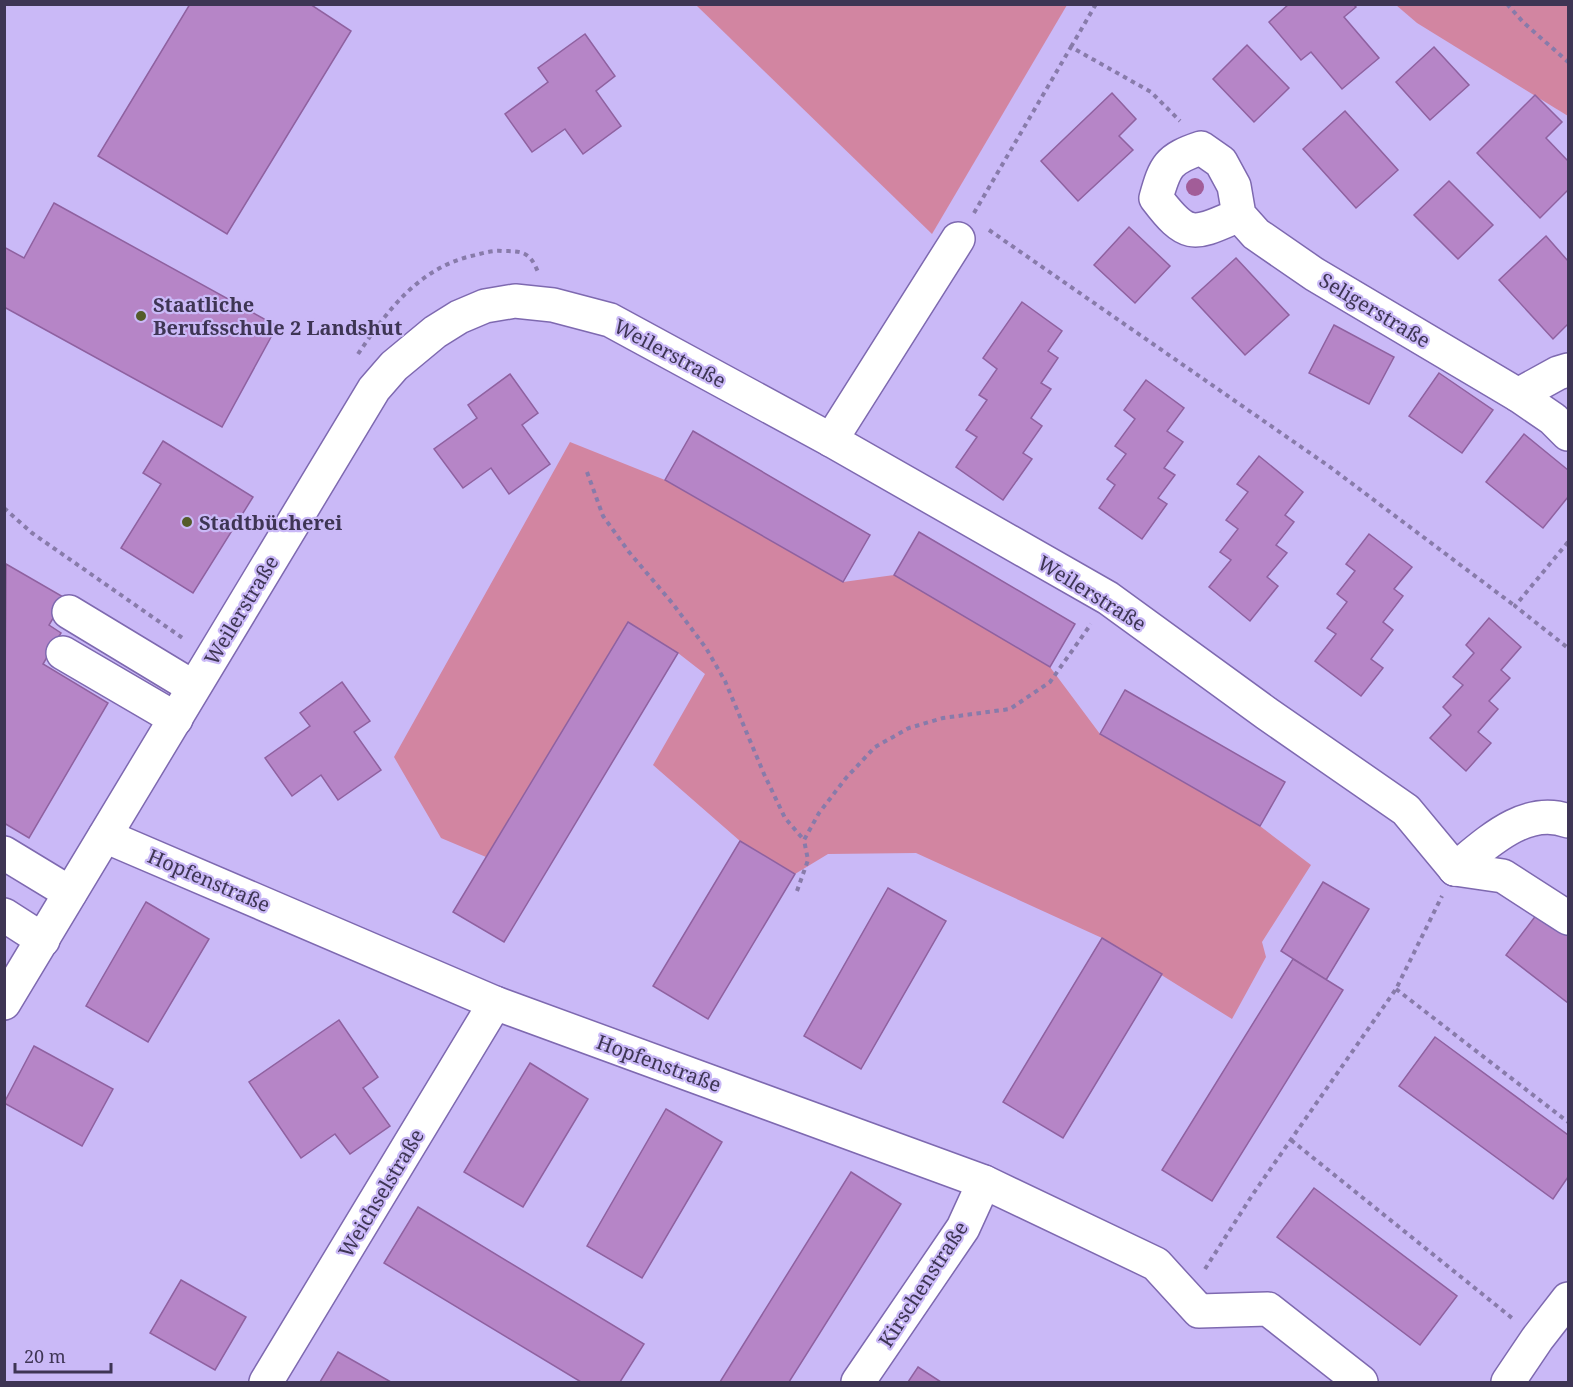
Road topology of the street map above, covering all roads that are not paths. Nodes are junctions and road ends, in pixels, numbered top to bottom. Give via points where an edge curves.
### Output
1 (1239, 215) junction
2 (965, 228) road end
3 (1569, 370) edge
4 (1518, 395) junction
5 (1569, 434) edge
6 (831, 440) junction
7 (69, 612) dead end
8 (63, 653) dead end
9 (193, 687) junction
10 (176, 719) junction
11 (1569, 821) edge
12 (105, 836) junction
13 (4, 853) edge
14 (1455, 869) junction
15 (70, 893) junction
16 (4, 915) edge
17 (1569, 918) edge
18 (43, 940) junction
19 (4, 1003) edge
20 (495, 1003) junction
21 (984, 1182) junction
22 (1569, 1299) edge
23 (266, 1383) edge
24 (858, 1383) edge
25 (1361, 1383) edge
26 (1508, 1383) edge

1 - 1 street via 1234,186 1221,162 1201,148 1182,154 1164,171 1156,198 1182,227 1201,231
1 - 4 street, Seligerstraße via 1256,234 1314,274
2 - 6 street
3 - 4 street
4 - 5 street, Seligerstraße
6 - 9 street, Weilerstraße via 610,320 553,305 515,301 485,306 435,332 394,366 374,389
6 - 14 street, Weilerstraße via 1108,598 1406,810
7 - 9 street
8 - 10 street
9 - 10 street, Weilerstraße
10 - 12 street, Weilerstraße
11 - 14 street via 1528,819 1499,834
12 - 15 street, Weilerstraße
12 - 20 street, Hopfenstraße
13 - 15 street
14 - 17 street via 1503,876
15 - 18 street, Weilerstraße
16 - 18 street
18 - 19 street, Weilerstraße
20 - 21 street, Hopfenstraße
20 - 23 street, Weichselstraße
21 - 24 street, Kirschenstraße via 963,1228
21 - 25 street, Hopfenstraße via 1156,1264 1191,1302 1268,1310
22 - 26 street

